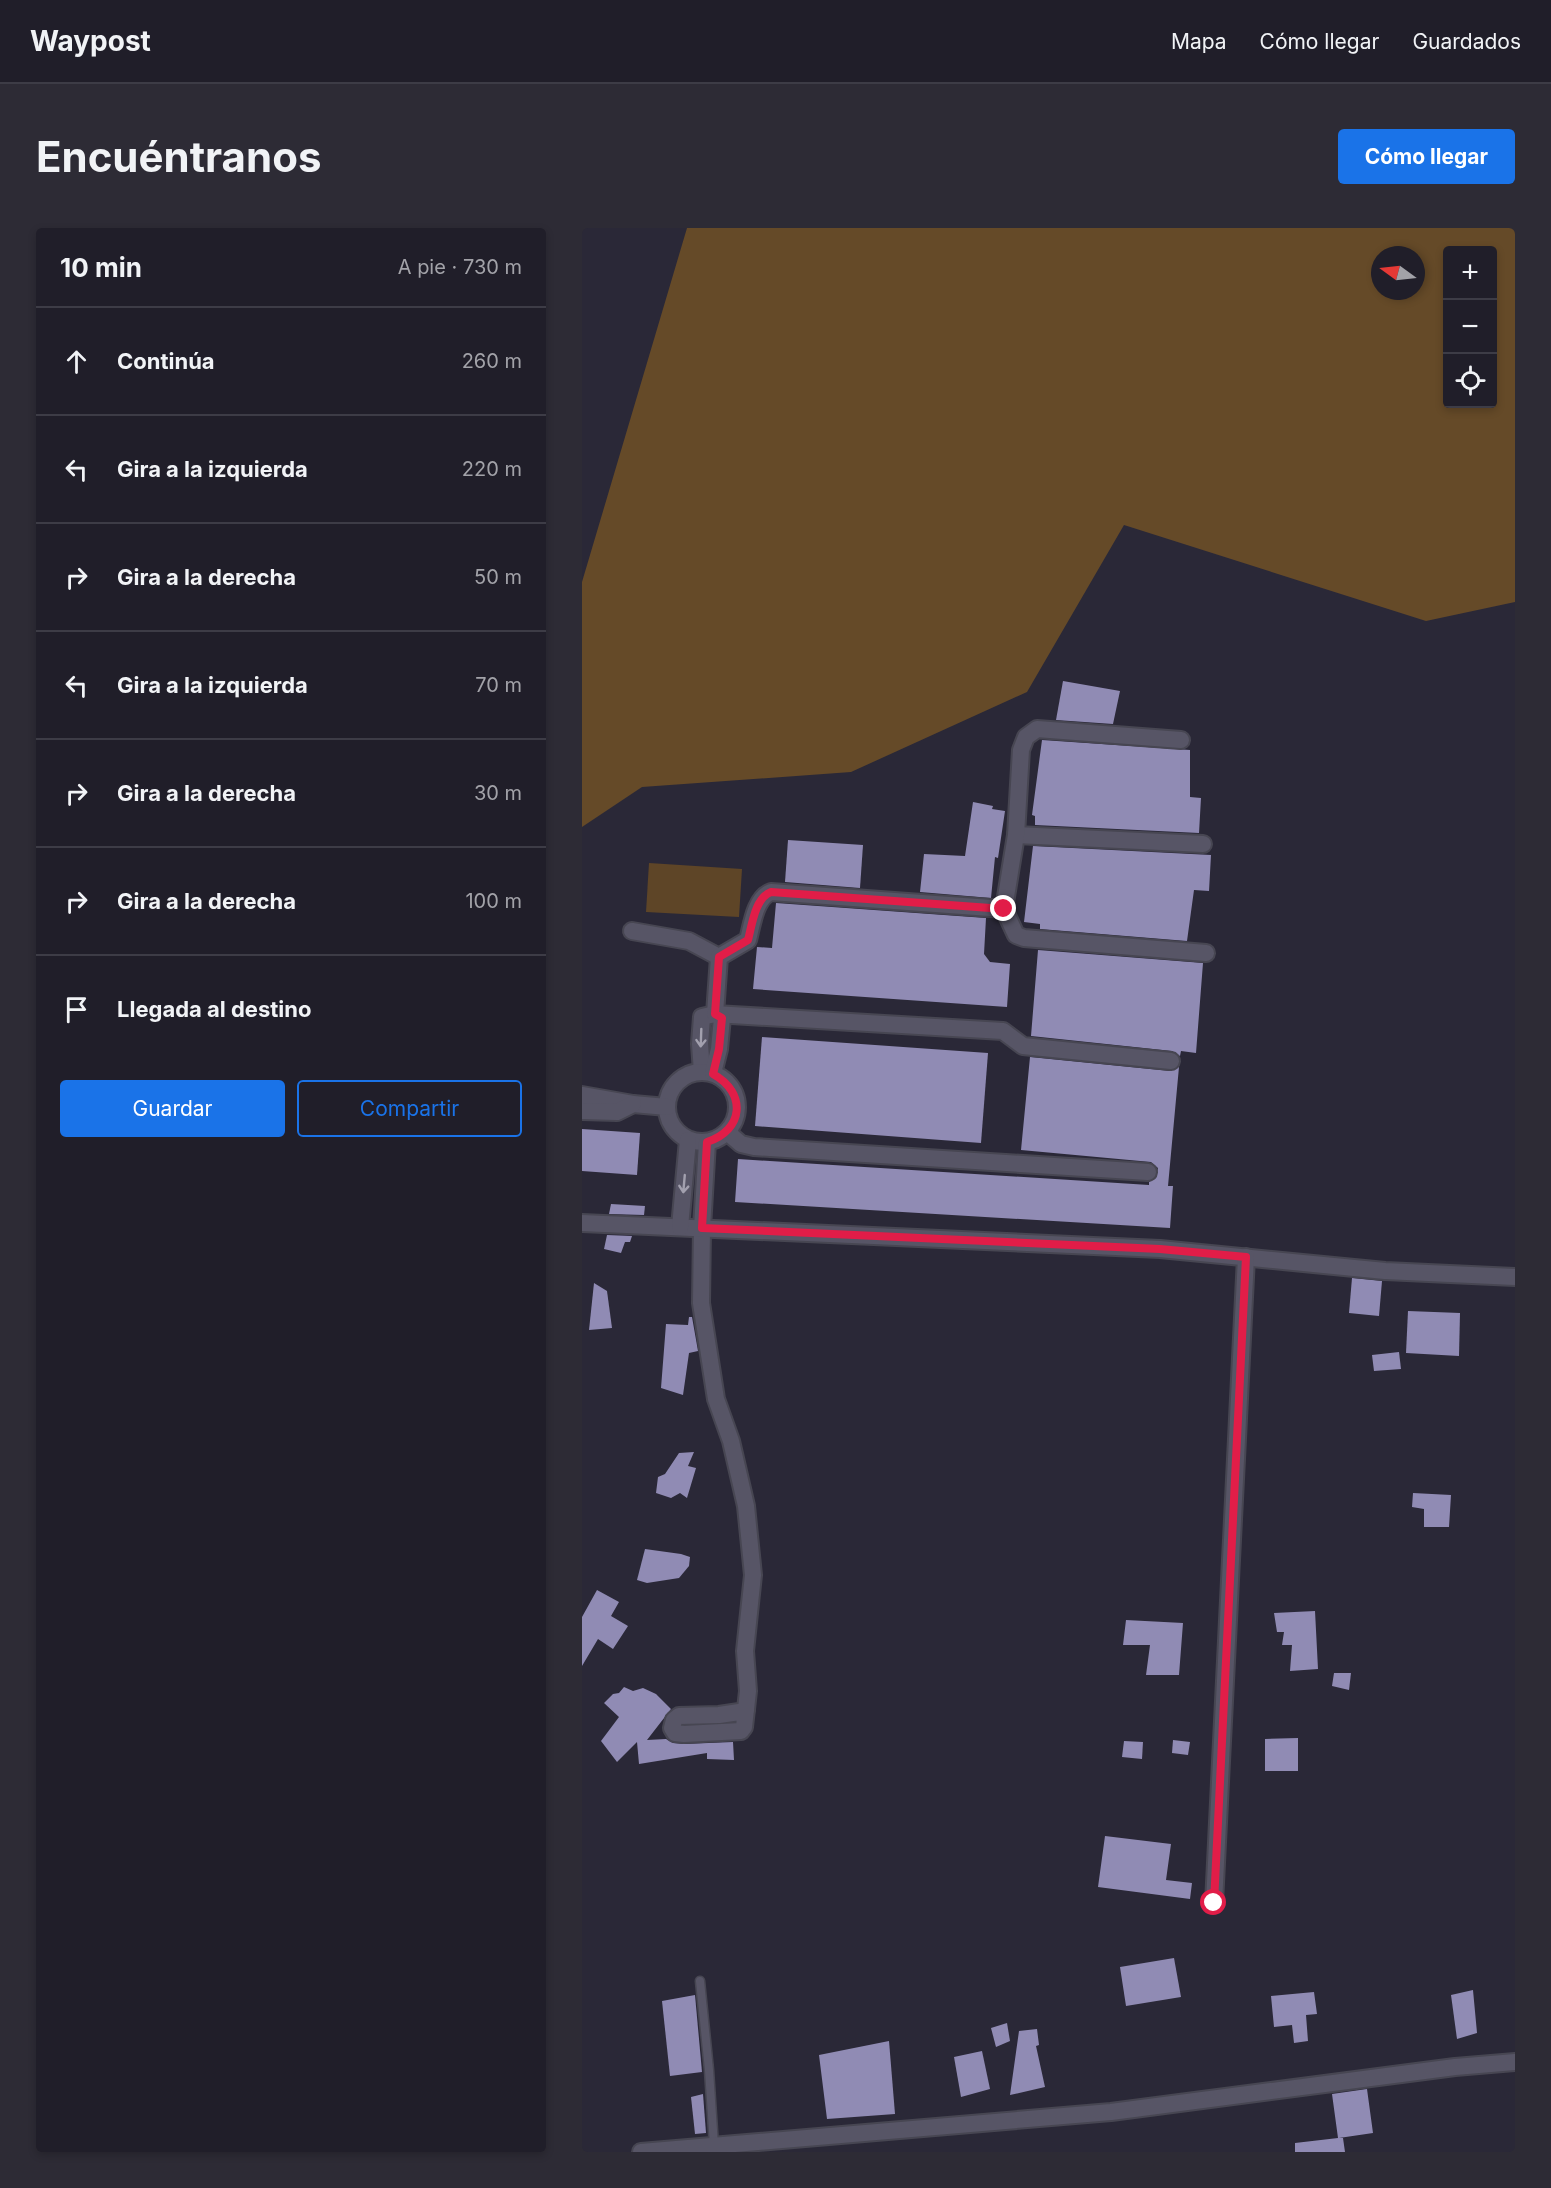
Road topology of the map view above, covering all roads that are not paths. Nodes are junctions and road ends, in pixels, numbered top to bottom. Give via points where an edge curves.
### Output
1 (1181, 740) dead end
2 (1016, 835) junction
3 (1203, 844) dead end
4 (1004, 909) junction
5 (632, 931) dead end
6 (1206, 953) dead end
7 (719, 957) junction
8 (715, 1014) junction
9 (1171, 1061) dead end
10 (708, 1073) junction
11 (582, 1095) edge
12 (633, 1104) junction
13 (668, 1107) junction
14 (582, 1111) edge
15 (727, 1132) junction
16 (688, 1140) junction
17 (707, 1142) junction
18 (1148, 1172) dead end
19 (582, 1222) edge
20 (680, 1227) junction
21 (702, 1228) junction
22 (1246, 1257) junction
23 (1515, 1277) edge
24 (746, 1712) dead end
25 (1214, 1903) dead end
26 (700, 1981) dead end
27 (1515, 2062) edge
28 (714, 2146) junction
29 (641, 2152) edge

1 - 2 street via 1037,729 1026,737 1021,750
2 - 3 street
2 - 4 street
4 - 6 street via 1016,935 1024,938
4 - 7 street via 771,892 760,900 748,940
5 - 7 street via 689,941
7 - 8 street
8 - 9 street via 1003,1031 1023,1046
8 - 10 street via 722,1018 719,1049
10 - 13 street via 681,1079 673,1087
10 - 15 street via 723,1079 736,1099 734,1122
11 - 12 street
12 - 13 street
12 - 14 street via 617,1112
13 - 16 street via 675,1130
15 - 17 street
15 - 18 street via 741,1144 754,1147
16 - 17 street
16 -> 20 street
17 - 21 street
19 - 20 street
20 - 21 street
21 - 22 street via 1160,1249
21 - 24 street via 701,1303 716,1400 731,1441 746,1506 753,1575 745,1651
22 - 23 street via 1385,1271
22 - 25 street
26 - 28 lane
27 - 28 street via 1111,2112
28 - 29 street

